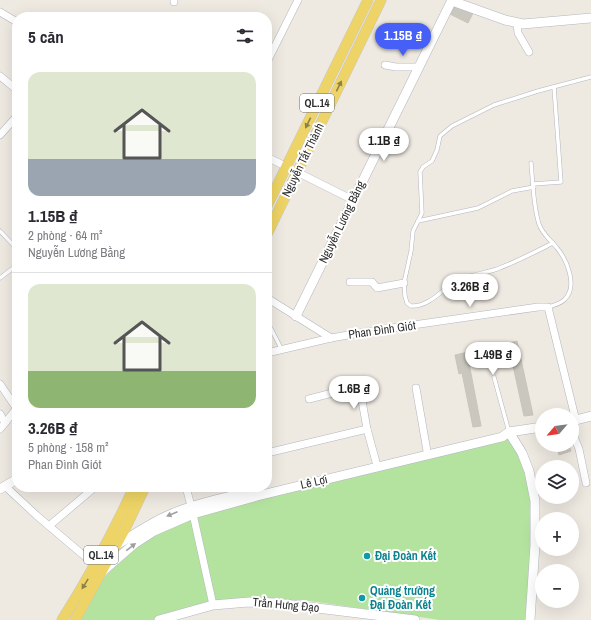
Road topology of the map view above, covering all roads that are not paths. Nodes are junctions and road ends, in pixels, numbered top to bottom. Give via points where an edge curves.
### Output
1 (298, 0) edge
2 (368, 0) edge
3 (381, 0) edge
4 (452, 0) edge
5 (0, 12) edge
6 (591, 18) edge
7 (12, 19) edge
8 (517, 23) junction
9 (272, 52) edge
10 (529, 52) dead end
11 (385, 64) dead end
12 (419, 67) junction
13 (0, 76) edge
14 (591, 76) edge
15 (12, 86) edge
16 (554, 87) junction
17 (12, 122) edge
18 (0, 136) edge
19 (272, 159) edge
20 (531, 163) dead end
21 (286, 166) junction
22 (298, 172) junction
23 (533, 185) junction
24 (272, 195) edge
25 (354, 200) junction
26 (418, 221) junction
27 (272, 224) edge
28 (0, 231) edge
29 (553, 243) junction
30 (12, 244) edge
31 (12, 269) edge
32 (0, 278) edge
33 (350, 282) dead end
34 (404, 283) junction
35 (272, 301) edge
36 (548, 307) junction
37 (296, 316) junction
38 (272, 331) edge
39 (331, 338) junction
40 (282, 350) junction
41 (272, 352) edge
42 (494, 377) dead end
43 (0, 384) edge
44 (416, 388) dead end
45 (308, 400) dead end
46 (12, 401) edge
47 (571, 408) edge
48 (0, 414) edge
49 (12, 414) edge
50 (591, 416) edge
51 (579, 420) edge
52 (2, 426) edge
53 (535, 428) edge
54 (367, 429) junction
55 (509, 432) junction
56 (579, 449) edge
57 (427, 451) junction
58 (272, 452) edge
59 (376, 465) junction
60 (12, 482) edge
61 (586, 483) dead end
62 (272, 486) edge
63 (2, 488) edge
64 (89, 492) edge
65 (132, 492) edge
66 (143, 492) edge
67 (187, 492) edge
68 (246, 492) edge
69 (192, 510) junction
70 (49, 526) junction
71 (115, 546) junction
72 (99, 565) junction
73 (213, 605) junction
74 (62, 620) edge
75 (75, 620) edge
76 (159, 620) edge
77 (415, 620) edge
78 (530, 620) edge

1 - 9 street
2 -> 21 main road, Nguyễn Tất Thành / QL.14
22 -> 3 main road, Nguyễn Tất Thành / QL.14
4 - 8 street
4 - 12 street, Nguyễn Lương Bằng
5 - 7 street
6 - 8 street
8 - 10 street via 518,32
11 - 12 street via 396,67
12 - 25 street, Nguyễn Lương Bằng
13 - 15 street
14 - 16 lane
16 - 23 lane via 561,182
16 - 26 lane via 494,105 443,132 432,161 420,172 422,210
17 - 18 street
19 - 21 street
20 - 23 lane
21 - 22 street
21 - 24 main road, Nguyễn Tất Thành / QL.14
22 - 25 street
22 - 27 main road, Nguyễn Tất Thành / QL.14
23 - 26 lane via 512,191 474,209
23 - 29 lane via 539,222
25 - 37 street, Nguyễn Lương Bằng
26 - 34 lane via 412,231 411,251
28 - 30 lane
29 - 34 lane via 497,268 458,281 420,306 409,305
29 - 36 lane via 568,266 571,286 564,300
31 - 32 lane
33 - 34 street via 372,282 377,288
35 - 37 street
36 - 39 street, Phan Đình Giót
36 - 47 street
37 - 39 street
38 - 40 lane
39 - 40 street, Phan Đình Giót
40 - 41 street, Phan Đình Giót
42 - 55 lane
43 - 46 street
44 - 57 street
45 - 54 street via 358,387
48 - 52 street
49 - 52 street
50 - 51 street
53 - 55 street, Lê Lợi
54 - 58 street
54 - 59 street
55 - 57 street
55 - 59 street, Lê Lợi via 502,437
55 - 78 street via 529,471 535,501
56 - 61 street
57 - 59 street
59 - 62 street
59 - 69 street, Lê Lợi
60 - 63 street
63 - 70 street
64 - 70 street
65 - 72 main road, QL.14
66 - 71 main road, QL.14
67 - 69 street
68 - 69 street
69 -> 71 street via 161,518
72 -> 69 street, Lê Lợi
69 - 73 street
70 - 72 street
71 - 72 main road
71 - 72 main road, QL.14
72 -> 74 main road, QL.14
72 - 75 main road, QL.14
73 - 76 street, Trần Hưng Đạo
73 - 77 street, Trần Hưng Đạo via 276,603

